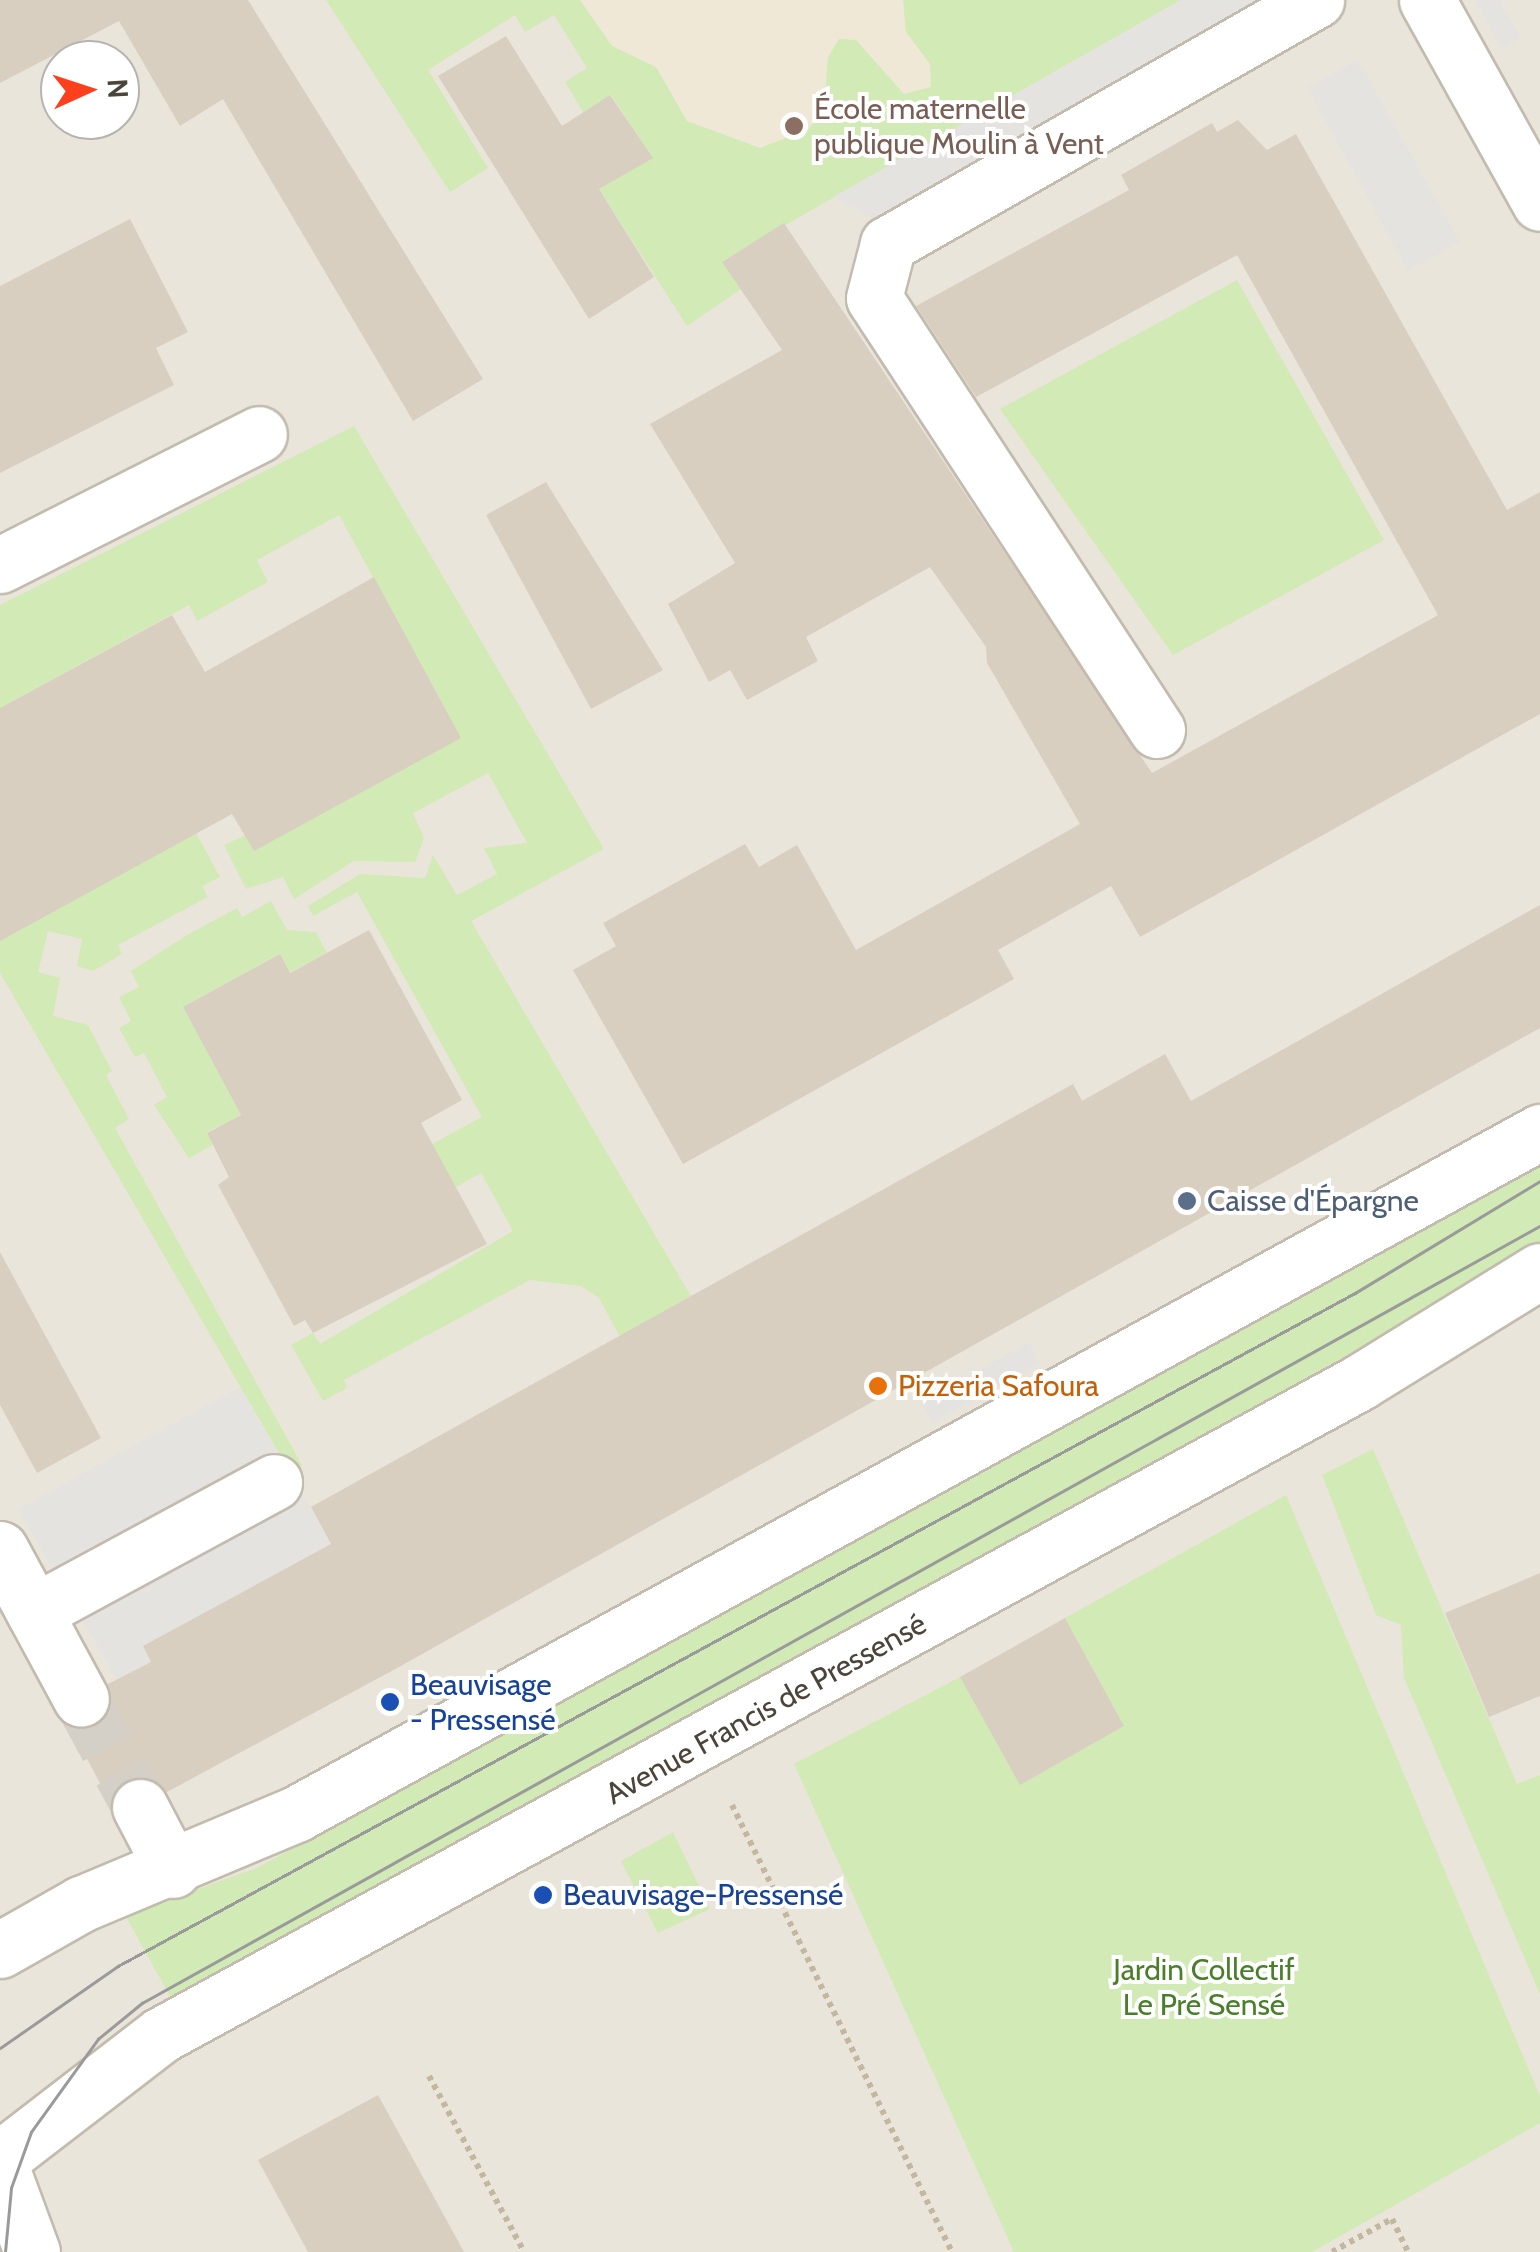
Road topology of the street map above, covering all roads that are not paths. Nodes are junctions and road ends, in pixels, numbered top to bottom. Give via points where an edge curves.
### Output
1 (1316, 0) edge
2 (1427, 0) edge
3 (1540, 203) edge
4 (259, 434) dead end
5 (0, 565) edge
6 (1157, 730) dead end
7 (1540, 1132) edge
8 (1540, 1271) edge
9 (274, 1482) dead end
10 (0, 1549) edge
11 (34, 1612) junction
12 (82, 1699) tunnel mouth
13 (140, 1807) tunnel mouth
14 (172, 1870) junction
15 (0, 1950) edge
16 (0, 2162) edge
17 (32, 2252) edge

1 - 6 street via 888,244 874,298
2 - 3 street
4 - 5 street
7 - 14 street via 296,1814
8 - 16 street, Avenue Francis de Pressensé via 1360,1382 161,2035
9 - 11 street
10 - 11 street
11 - 12 street
13 - 14 street
14 - 15 street via 82,1904
16 - 17 street

